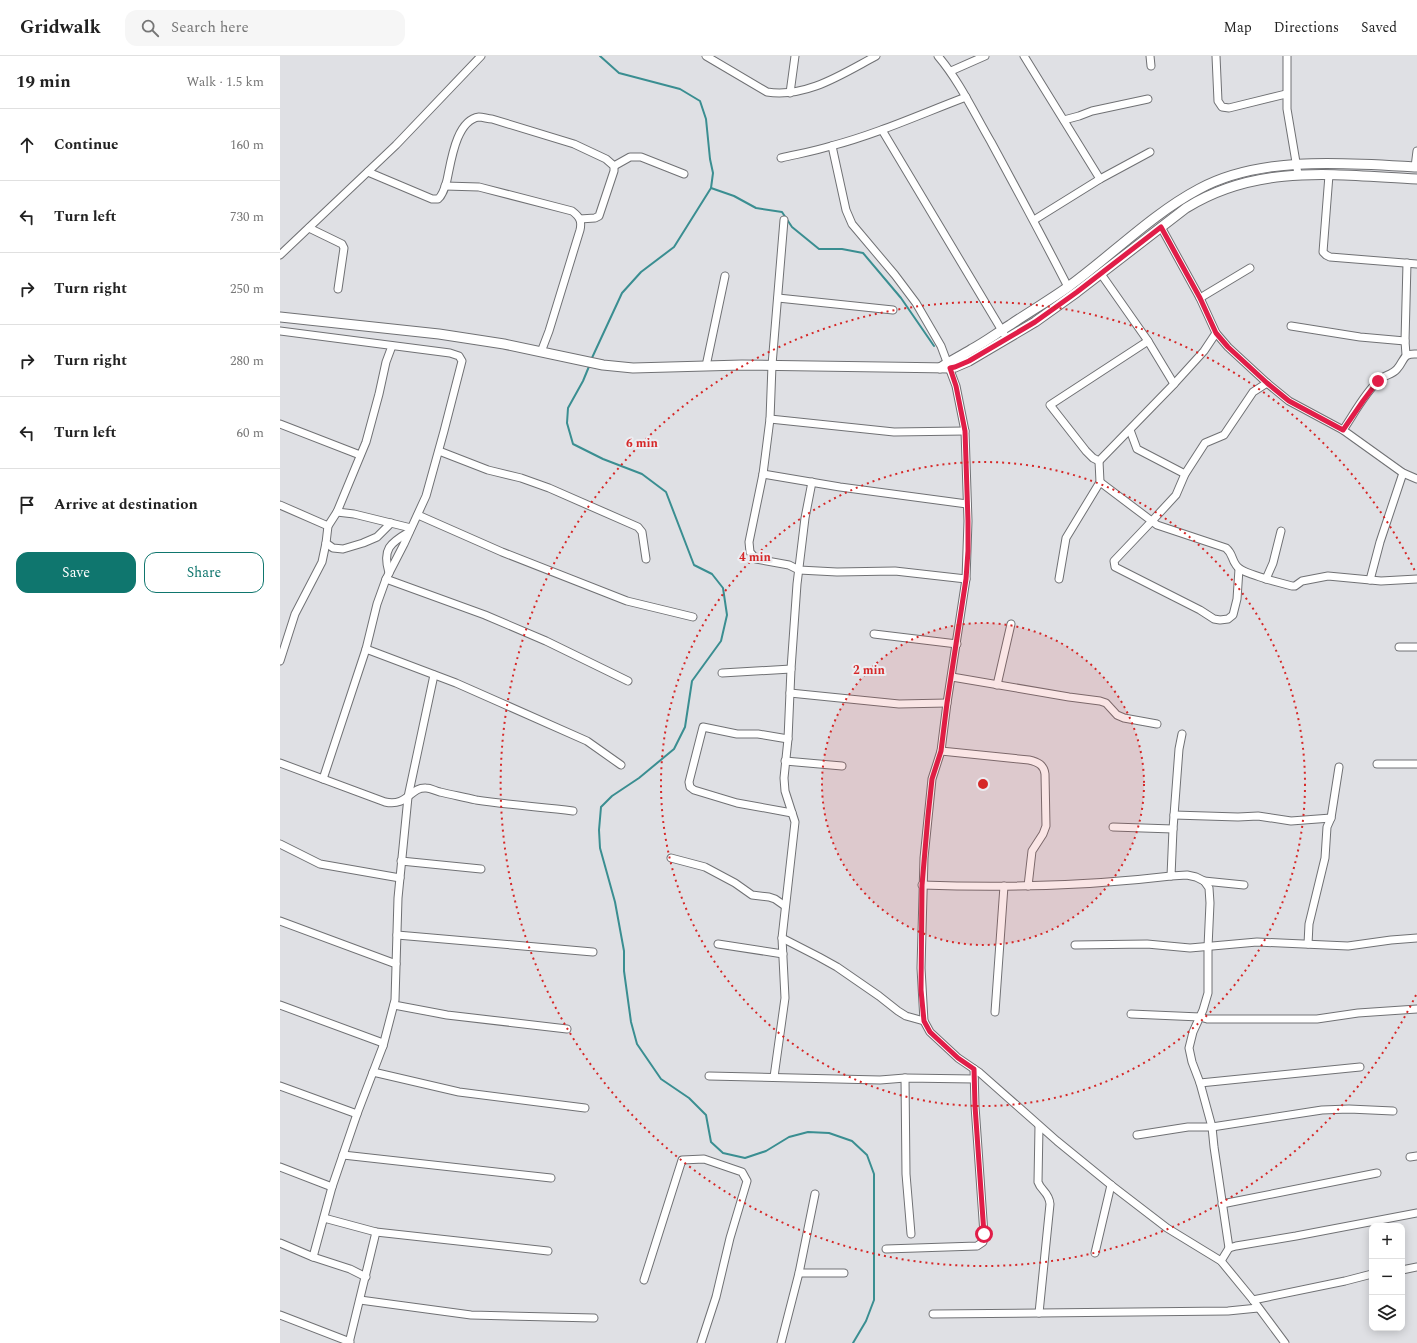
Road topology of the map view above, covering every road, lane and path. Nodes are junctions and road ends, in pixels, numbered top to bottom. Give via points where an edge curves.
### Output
1 (482, 56) edge
2 (706, 56) edge
3 (795, 56) edge
4 (876, 56) edge
5 (938, 56) edge
6 (985, 56) edge
7 (1024, 56) edge
8 (1150, 56) edge
9 (1216, 56) edge
10 (1287, 56) edge
11 (1151, 66) dead end
12 (951, 71) junction
13 (790, 93) junction
14 (1286, 94) junction
15 (966, 97) junction
16 (1148, 99) dead end
17 (1064, 120) junction
18 (882, 130) junction
19 (832, 146) junction
20 (1417, 151) edge
21 (1150, 152) dead end
22 (781, 158) dead end
23 (614, 166) junction
24 (1416, 167) edge
25 (1297, 170) junction
26 (368, 172) junction
27 (684, 174) dead end
28 (1328, 174) junction
29 (1100, 179) junction
30 (1417, 179) edge
31 (445, 186) junction
32 (580, 219) junction
33 (784, 220) dead end
34 (1034, 220) junction
35 (1161, 227) junction
36 (309, 228) junction
37 (280, 255) edge
38 (1407, 263) junction
39 (1417, 264) edge
40 (1250, 268) dead end
41 (1101, 274) junction
42 (725, 276) dead end
43 (1068, 287) junction
44 (338, 289) dead end
45 (778, 298) junction
46 (1200, 298) junction
47 (893, 310) dead end
48 (280, 317) edge
49 (1291, 326) dead end
50 (1002, 330) junction
51 (280, 331) edge
52 (1216, 333) junction
53 (1007, 338) junction
54 (1148, 341) junction
55 (1405, 341) junction
56 (392, 346) junction
57 (541, 352) junction
58 (1417, 354) edge
59 (1406, 355) junction
60 (772, 365) junction
61 (949, 365) junction
62 (706, 366) junction
63 (1267, 383) junction
64 (1174, 384) junction
65 (770, 419) junction
66 (280, 424) edge
67 (1130, 430) junction
68 (1343, 430) junction
69 (965, 431) junction
70 (439, 451) junction
71 (360, 455) junction
72 (1099, 461) junction
73 (1403, 473) junction
74 (763, 474) junction
75 (1185, 474) junction
76 (1417, 479) edge
77 (812, 482) junction
78 (1100, 482) junction
79 (280, 504) edge
80 (967, 504) junction
81 (337, 512) junction
82 (418, 514) junction
83 (1152, 522) junction
84 (391, 524) junction
85 (328, 526) junction
86 (410, 530) junction
87 (1281, 531) dead end
88 (326, 543) junction
89 (646, 559) dead end
90 (1239, 569) junction
91 (799, 570) junction
92 (388, 576) junction
93 (1417, 578) edge
94 (966, 579) junction
95 (1059, 579) dead end
96 (1266, 579) junction
97 (1370, 580) junction
98 (693, 617) dead end
99 (1011, 624) dead end
100 (874, 634) dead end
101 (957, 644) junction
102 (1399, 647) dead end
103 (1417, 647) edge
104 (366, 649) junction
105 (280, 661) edge
106 (791, 669) junction
107 (722, 673) dead end
108 (434, 675) junction
109 (952, 677) junction
110 (628, 681) dead end
111 (997, 685) junction
112 (790, 693) junction
113 (947, 703) junction
114 (1157, 724) dead end
115 (1182, 734) dead end
116 (788, 739) junction
117 (941, 751) junction
118 (785, 761) junction
119 (280, 764) edge
120 (1377, 764) dead end
121 (1417, 764) edge
122 (621, 765) dead end
123 (842, 766) dead end
124 (1339, 767) dead end
125 (323, 779) junction
126 (408, 797) junction
127 (573, 810) dead end
128 (792, 812) junction
129 (1174, 814) junction
130 (1331, 818) junction
131 (1113, 827) dead end
132 (1172, 829) junction
133 (280, 844) edge
134 (671, 858) dead end
135 (401, 862) junction
136 (481, 869) dead end
137 (1171, 876) junction
138 (400, 878) junction
139 (1204, 881) junction
140 (922, 885) junction
141 (1244, 885) dead end
142 (1004, 886) junction
143 (1028, 886) junction
144 (786, 906) junction
145 (280, 921) edge
146 (397, 935) junction
147 (782, 938) junction
148 (1417, 938) edge
149 (718, 944) dead end
150 (1308, 944) junction
151 (1076, 945) dead end
152 (1208, 947) junction
153 (592, 952) dead end
154 (783, 954) junction
155 (396, 964) junction
156 (280, 1005) edge
157 (394, 1005) junction
158 (1417, 1009) edge
159 (994, 1012) dead end
160 (1131, 1014) dead end
161 (1200, 1017) junction
162 (924, 1021) junction
163 (567, 1029) dead end
164 (383, 1046) junction
165 (1360, 1067) dead end
166 (974, 1069) junction
167 (373, 1072) junction
168 (709, 1076) dead end
169 (774, 1077) junction
170 (905, 1078) junction
171 (974, 1079) junction
172 (1200, 1083) junction
173 (280, 1086) edge
174 (586, 1108) dead end
175 (1393, 1111) dead end
176 (357, 1114) junction
177 (1039, 1126) junction
178 (1212, 1127) junction
179 (1137, 1135) dead end
180 (343, 1155) junction
181 (280, 1167) edge
182 (1377, 1173) dead end
183 (551, 1178) dead end
184 (1111, 1185) junction
185 (332, 1187) junction
186 (815, 1194) dead end
187 (1222, 1204) junction
188 (1417, 1213) edge
189 (324, 1218) junction
190 (376, 1232) junction
191 (911, 1234) dead end
192 (280, 1243) edge
193 (1229, 1248) junction
194 (886, 1249) dead end
195 (548, 1250) dead end
196 (1095, 1253) dead end
197 (313, 1257) junction
198 (1221, 1260) junction
199 (1417, 1268) edge
200 (1405, 1270) edge
201 (799, 1273) junction
202 (844, 1273) dead end
203 (1369, 1275) edge
204 (366, 1277) junction
205 (644, 1280) dead end
206 (360, 1300) junction
207 (1253, 1300) junction
208 (1258, 1308) junction
209 (1039, 1313) junction
210 (933, 1314) dead end
211 (280, 1315) edge
212 (594, 1318) dead end
213 (350, 1342) edge
214 (701, 1343) edge
215 (781, 1343) edge
216 (1285, 1343) edge

1 - 26 street
2 - 13 street via 767,92
3 - 13 street
4 - 13 street via 816,87
5 - 12 street
6 - 12 street
7 - 17 street
8 - 11 street
9 - 14 street via 1218,101 1222,107 1229,108
10 - 14 street
12 - 15 street
14 - 25 street
15 - 18 street
15 - 34 street
16 - 17 street
17 - 29 street
18 - 19 street
18 - 50 street
19 - 22 street
19 - 61 street via 846,210 852,224 916,303
20 - 24 street
21 - 29 street
23 - 27 street via 630,157 641,157
23 - 31 street via 606,159 574,144 479,117 466,125 457,139
23 - 32 street via 599,216
24 - 25 street via 1333,164
25 - 28 street
25 - 35 street via 1224,189 1186,208
25 - 43 street via 1264,168 1242,172 1200,188 1156,218
26 - 31 street via 432,199 438,200 441,197
26 - 36 street
28 - 30 street
28 - 38 street via 1323,252 1330,257
29 - 34 street
31 - 32 street via 472,186 493,190 572,212
32 - 57 street via 582,222 578,237
33 - 45 street
34 - 43 street
35 - 41 street
35 - 46 street
36 - 37 street
36 - 44 street via 342,244 344,248
38 - 39 street
38 - 55 street
40 - 46 street
41 - 53 street via 1058,306
41 - 54 street
42 - 62 street
43 - 50 street
45 - 47 street
45 - 60 street
46 - 52 street
48 - 57 street via 439,334
49 - 55 street
50 - 53 street
50 - 61 street
51 - 56 street
52 - 63 street
52 - 64 street via 1204,351
53 - 61 street via 969,361 955,367
54 - 64 street
54 - 72 street via 1050,405 1086,451
55 - 59 street
56 - 70 street via 450,353 459,356 462,361
56 - 71 street via 366,442
57 - 62 street via 602,365 633,368
58 - 59 street
59 - 68 street via 1397,369 1378,381
60 - 61 street via 940,368
60 - 62 street
60 - 65 street
61 - 69 street
63 - 68 street via 1289,401
63 - 75 street via 1253,392 1224,435 1205,443
64 - 67 street
65 - 69 street via 894,432
65 - 74 street
66 - 71 street
67 - 72 street
67 - 75 street via 1137,449
68 - 73 street
69 - 80 street
70 - 82 street
70 - 89 street via 488,470 549,488 638,527 642,532
71 - 81 street
72 - 78 street
73 - 76 street
73 - 97 street
74 - 77 street
74 - 91 street via 749,542 750,552 756,559 789,565
75 - 83 street via 1176,495
77 - 80 street
77 - 91 street
78 - 83 street
78 - 95 street via 1066,538
79 - 85 street
80 - 94 street
81 - 84 street
81 - 85 street
82 - 86 street
82 - 98 street via 502,552 627,601
83 - 90 street via 1226,548 1231,552 1234,564
83 - 90 street via 1114,561 1114,567 1220,620 1233,615
84 - 86 street
84 - 88 street via 377,537 343,549
85 - 88 street
86 - 92 street
86 - 92 street via 390,545 386,563
87 - 96 street
88 - 105 street via 322,562 295,614
90 - 96 street
91 - 94 street via 895,571
91 - 106 street
92 - 104 street via 377,604
92 - 110 street via 485,614
93 - 97 street
94 - 101 street
96 - 97 street via 1292,586 1302,581 1328,576
99 - 111 street
100 - 101 street
101 - 109 street
102 - 103 street
104 - 108 street
104 - 125 street
106 - 107 street
106 - 112 street
108 - 122 street via 587,741
108 - 126 street
109 - 111 street
109 - 113 street
111 - 114 street via 1100,701 1124,718
112 - 113 street via 899,704
112 - 116 street
113 - 117 street
115 - 129 street
116 - 118 street
116 - 128 street via 703,728 689,782 694,790 737,803
117 - 140 street via 932,779
117 - 143 street via 1029,760 1043,767 1046,826 1032,851
118 - 123 street
118 - 128 street via 785,791
119 - 125 street
120 - 121 street
124 - 130 street
125 - 126 street via 393,804
126 - 127 street via 423,788 429,788 438,792 514,806
126 - 135 street
128 - 144 street via 795,822
129 - 130 street via 1258,816 1291,821
129 - 132 street
130 - 150 street via 1327,827 1325,858 1309,924
131 - 132 street
132 - 137 street
133 - 138 street via 320,864
134 - 144 street via 704,867 752,895 775,899
135 - 136 street
135 - 138 street
137 - 139 street via 1187,875
137 - 143 street
138 - 146 street
139 - 141 street
139 - 152 street via 1209,888 1210,902
140 - 142 street
140 - 162 street via 921,968
142 - 143 street
142 - 159 street
144 - 147 street
145 - 155 street
146 - 153 street
146 - 155 street
147 - 154 street
147 - 162 street via 837,967 902,1014
148 - 150 street via 1348,946
149 - 154 street
150 - 152 street via 1257,942
151 - 152 street via 1147,944
152 - 161 street via 1208,993
154 - 169 street via 785,998
155 - 157 street
156 - 164 street via 381,1041
157 - 163 street via 447,1015
157 - 164 street
158 - 161 street via 1317,1019
160 - 161 street
161 - 172 street via 1192,1032 1189,1048
162 - 166 street via 930,1032
164 - 167 street
165 - 172 street
166 - 171 street
166 - 177 street
167 - 174 street via 459,1092
167 - 176 street
168 - 169 street
169 - 170 street via 880,1080
170 - 171 street
170 - 191 street via 906,1174
171 - 194 street via 983,1242 977,1246
172 - 178 street
173 - 176 street
175 - 178 street via 1322,1110
176 - 180 street
177 - 184 street
177 - 209 street via 1038,1182 1048,1194 1050,1204
178 - 179 street via 1188,1127
178 - 187 street
180 - 183 street
180 - 185 street
181 - 185 street
182 - 187 street
184 - 196 street
184 - 198 street via 1167,1228
185 - 189 street
186 - 201 street
187 - 193 street
188 - 193 street
189 - 190 street
189 - 197 street
190 - 195 street
190 - 204 street
192 - 197 street
193 - 198 street
197 - 204 street
198 - 207 street
199 - 200 street
201 - 202 street
201 - 215 street
203 - 207 street
204 - 206 street
205 - 214 street via 682,1160 704,1159 742,1172 747,1181
206 - 212 street via 471,1315
206 - 213 street
207 - 208 street
208 - 209 street via 1228,1311
208 - 216 street
209 - 210 street
211 - 213 street

